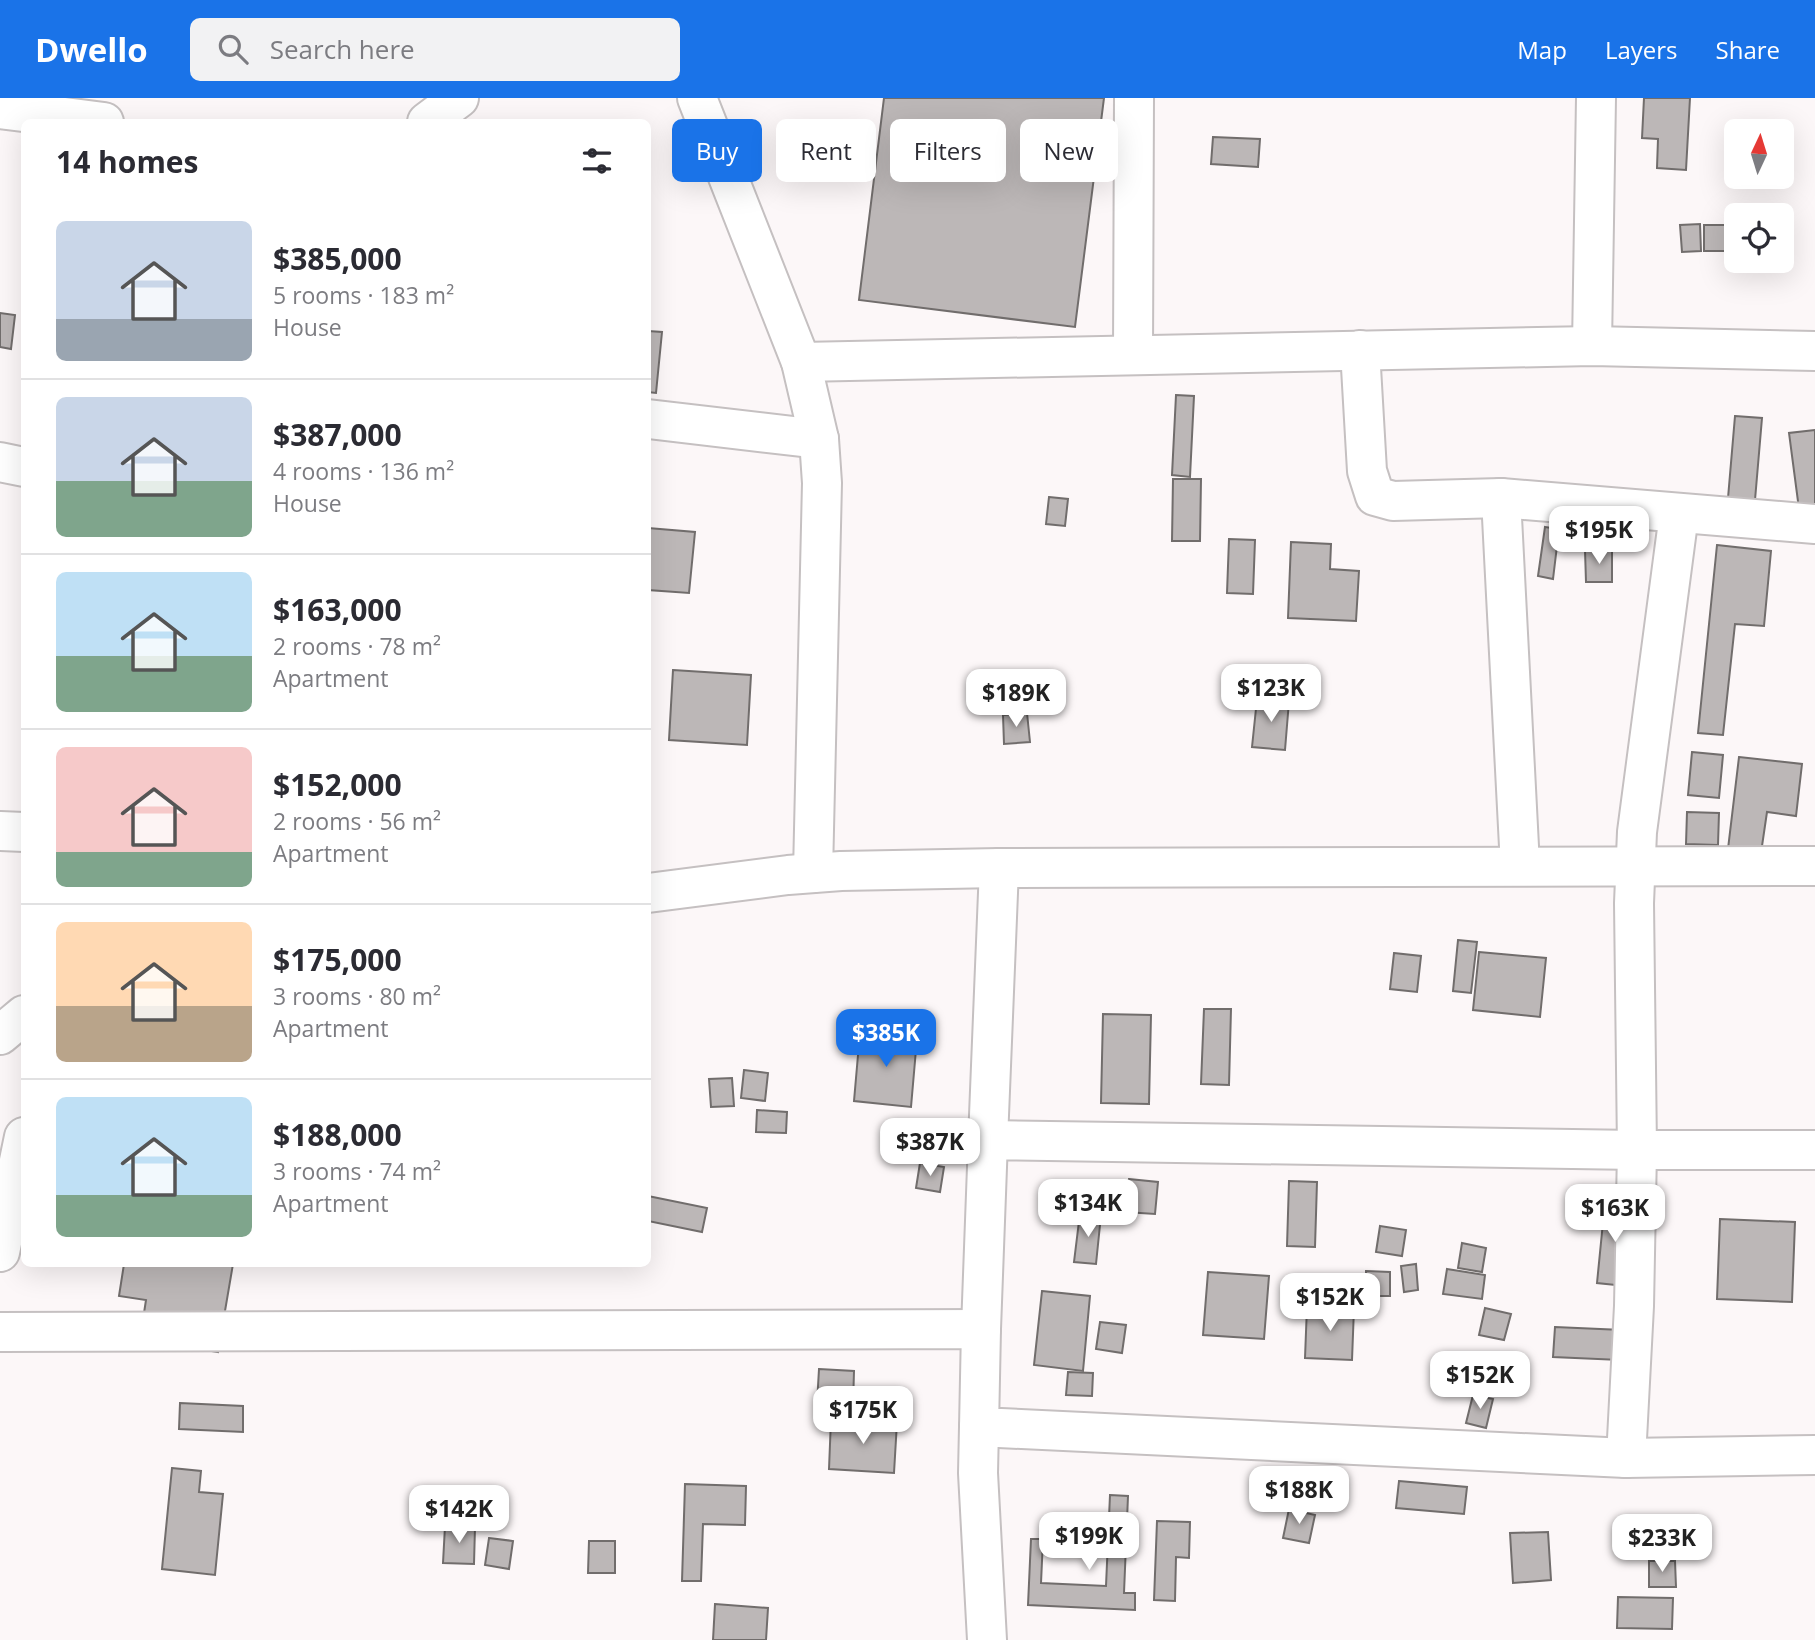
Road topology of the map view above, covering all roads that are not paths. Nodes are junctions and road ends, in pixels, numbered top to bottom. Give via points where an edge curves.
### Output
1 (459, 98) edge
2 (697, 98) edge
3 (1134, 98) edge
4 (1597, 98) edge
5 (0, 109) edge
6 (80, 119) edge
7 (431, 119) edge
8 (1592, 346) junction
9 (1360, 350) junction
10 (1815, 351) edge
11 (1133, 354) junction
12 (801, 362) junction
13 (651, 419) edge
14 (819, 439) junction
15 (0, 461) edge
16 (21, 466) edge
17 (1501, 498) junction
18 (1679, 514) junction
19 (1815, 524) edge
20 (0, 831) edge
21 (21, 832) edge
22 (1635, 865) junction
23 (1520, 866) junction
24 (1815, 866) edge
25 (999, 868) junction
26 (813, 873) junction
27 (651, 893) edge
28 (21, 1018) edge
29 (0, 1035) edge
30 (988, 1140) junction
31 (1637, 1150) junction
32 (1815, 1150) edge
33 (21, 1151) edge
34 (0, 1252) edge
35 (981, 1329) junction
36 (0, 1332) edge
37 (979, 1427) junction
38 (1815, 1455) edge
39 (1626, 1458) junction
40 (987, 1640) edge

1 - 7 street
2 - 12 street
3 - 11 street
4 - 8 street
5 - 6 street
8 - 9 street
8 - 10 street
9 - 11 street
9 - 17 street via 1367,471 1375,496 1393,501
11 - 12 street
12 - 14 street
13 - 14 street
14 - 26 street via 822,483
15 - 16 street
17 - 18 street
17 - 23 street
18 - 19 street
18 - 22 street
20 - 21 street
22 - 23 street
22 - 24 street
22 - 31 street
23 - 25 street
25 - 26 street
25 - 30 street
26 - 27 street
28 - 29 street
30 - 31 street
30 - 35 street
31 - 32 street
31 - 39 street
33 - 34 street
35 - 36 street
35 - 37 street
37 - 39 street
37 - 40 street
38 - 39 street

